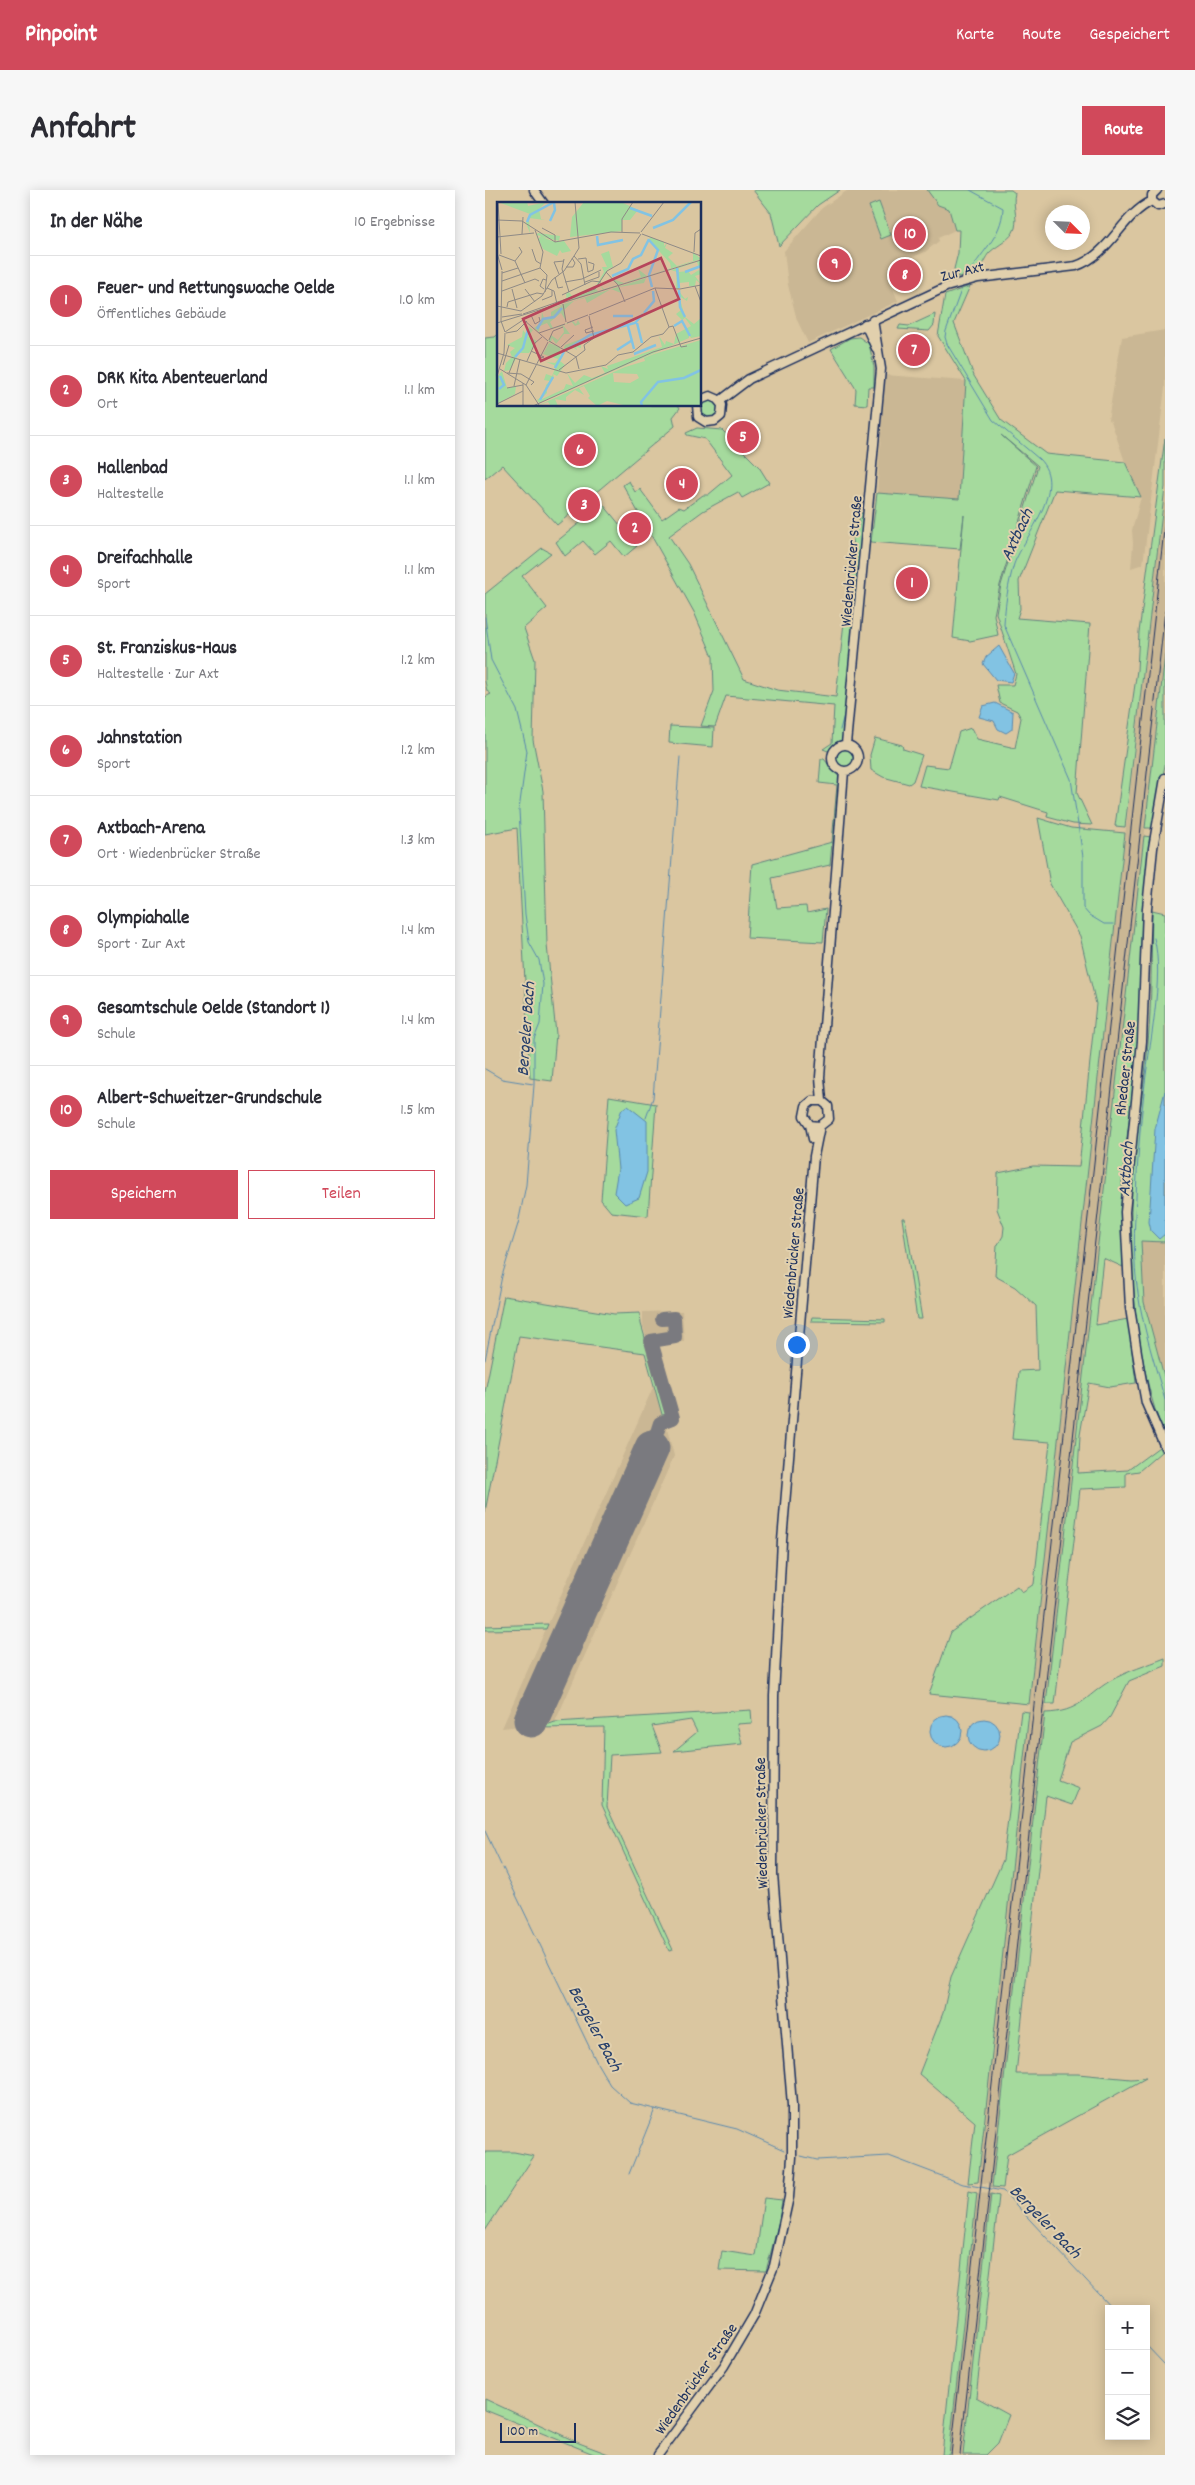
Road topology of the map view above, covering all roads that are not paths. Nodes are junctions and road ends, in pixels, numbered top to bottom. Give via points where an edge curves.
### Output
1 (534, 190) edge
2 (1157, 190) edge
3 (1161, 190) edge
4 (1165, 192) edge
5 (1152, 200) junction
6 (543, 202) edge
7 (1165, 204) edge
8 (873, 320) junction
9 (865, 324) junction
10 (879, 380) junction
11 (701, 400) edge
12 (720, 401) junction
13 (697, 406) edge
14 (846, 744) junction
15 (844, 771) junction
16 (1165, 778) edge
17 (818, 1100) junction
18 (810, 1125) junction
19 (820, 1126) junction
20 (814, 1156) junction
21 (1165, 1446) edge
22 (658, 2455) edge

1 - 6 street
2 - 5 street
3 - 4 street
5 - 7 street via 1158,206
5 - 8 street, Zur Axt via 1137,210 1104,249 1086,262 973,279 939,290
8 - 9 street, Zur Axt
8 - 10 street, Wiedenbrücker Straße
9 - 10 street, Wiedenbrücker Straße via 875,348
9 - 12 street, Zur Axt via 749,379
10 - 14 street, Wiedenbrücker Straße
11 - 12 street via 710,396
12 - 13 street via 723,408 721,416 711,423 699,417
14 - 15 street via 838,747 832,756 835,766
14 - 15 street via 853,747 859,756 855,766
15 - 17 street
16 - 21 street, Rhedaer Straße via 1153,848 1142,1041 1126,1181 1130,1308 1146,1402
17 - 18 street via 807,1104 804,1112
17 - 19 street via 828,1106 830,1114
18 - 19 street
18 - 20 street
19 - 20 street
20 - 22 street, Wiedenbrücker Straße via 782,1541 774,1696 773,1874 792,2105 789,2197 774,2266 754,2315 724,2366

